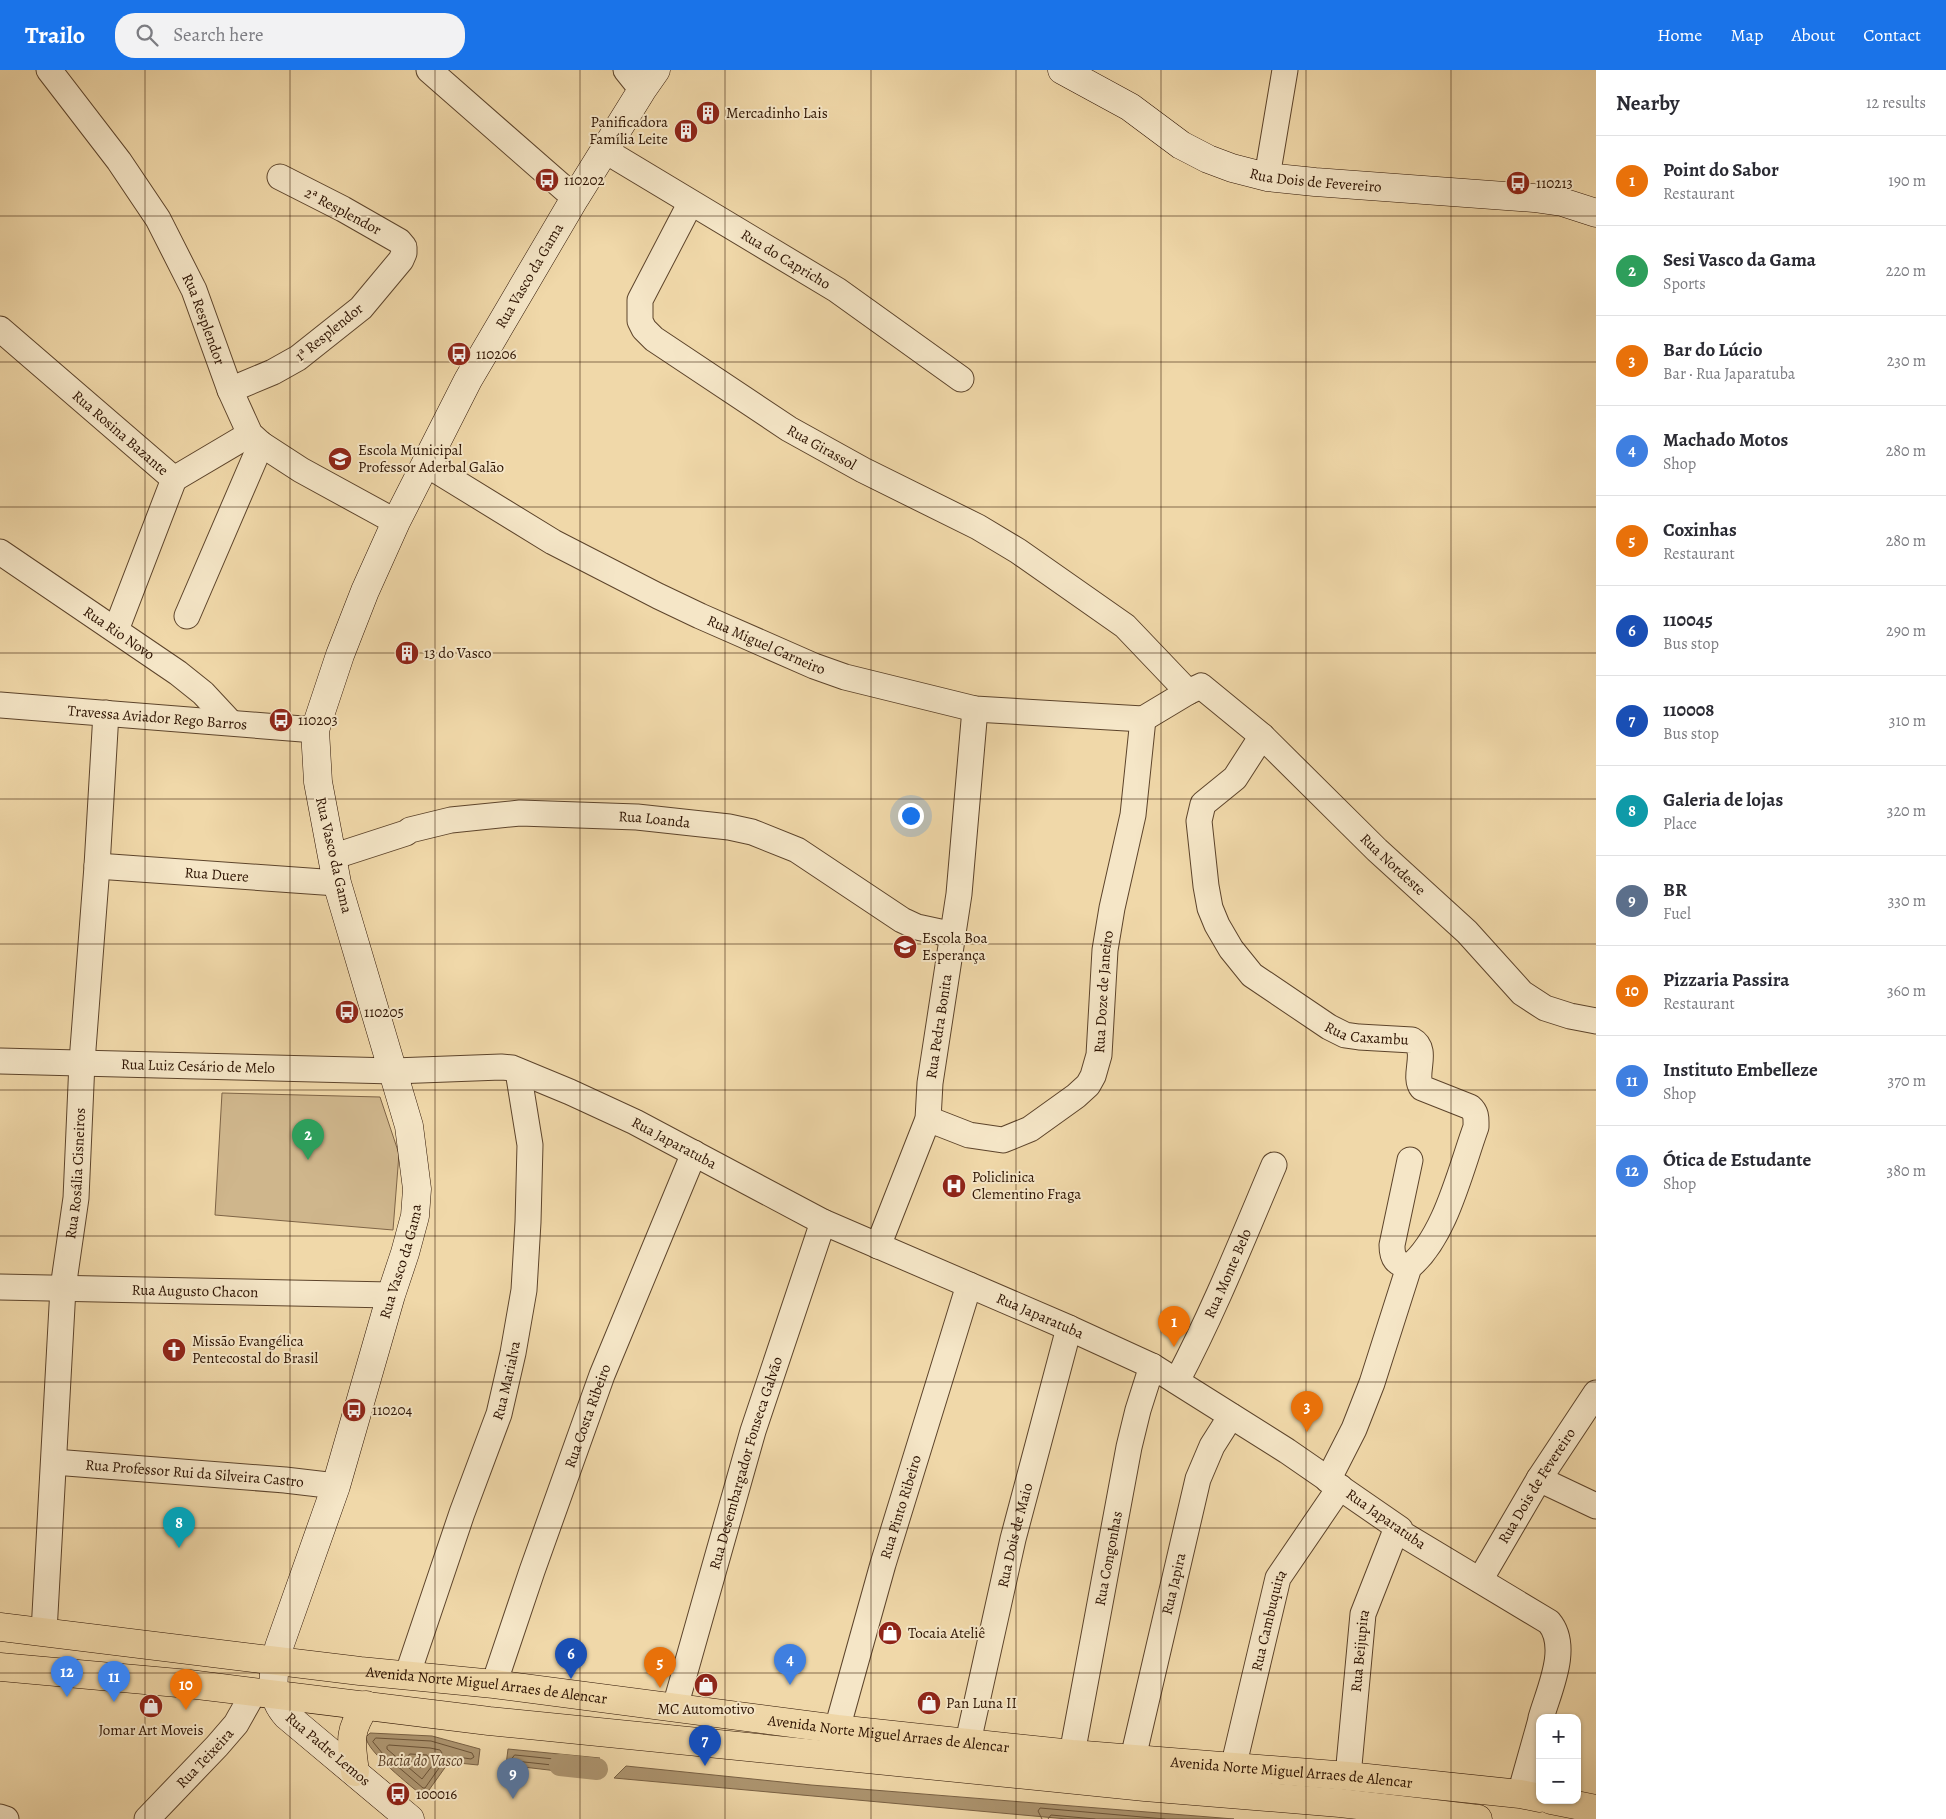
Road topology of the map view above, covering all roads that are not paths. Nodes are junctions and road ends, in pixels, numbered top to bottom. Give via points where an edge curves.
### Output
1 (49, 70) edge
2 (428, 70) edge
3 (1062, 70) edge
4 (1285, 70) edge
5 (641, 77) edge
6 (604, 150) junction
7 (280, 177) dead end
8 (1267, 177) junction
9 (574, 198) junction
10 (690, 204) junction
11 (1596, 212) edge
12 (404, 247) joint
13 (0, 329) edge
14 (961, 379) dead end
15 (230, 390) junction
16 (256, 439) junction
17 (426, 464) junction
18 (174, 479) junction
19 (396, 522) junction
20 (0, 552) edge
21 (187, 616) dead end
22 (116, 630) junction
23 (1194, 689) junction
24 (0, 705) edge
25 (975, 709) junction
26 (106, 713) junction
27 (1143, 719) junction
28 (230, 722) junction
29 (315, 730) junction
30 (1262, 736) junction
31 (332, 857) junction
32 (97, 866) junction
33 (337, 883) junction
34 (954, 935) junction
35 (1596, 1021) edge
36 (0, 1061) edge
37 (82, 1062) junction
38 (394, 1071) junction
39 (518, 1071) junction
40 (928, 1119) junction
41 (694, 1153) junction
42 (1410, 1160) dead end
43 (1274, 1165) dead end
44 (823, 1222) junction
45 (878, 1246) junction
46 (1409, 1267) junction
47 (968, 1285) junction
48 (0, 1287) edge
49 (64, 1288) junction
50 (391, 1295) junction
51 (1069, 1328) junction
52 (1152, 1366) junction
53 (1177, 1381) junction
54 (1596, 1393) edge
55 (1231, 1416) junction
56 (54, 1462) junction
57 (1539, 1479) junction
58 (1334, 1484) junction
59 (336, 1486) junction
60 (1596, 1506) edge
61 (1396, 1530) junction
62 (1480, 1580) junction
63 (0, 1627) edge
64 (44, 1632) junction
65 (276, 1661) junction
66 (0, 1667) edge
67 (407, 1676) junction
68 (494, 1684) junction
69 (263, 1693) junction
70 (366, 1705) junction
71 (675, 1707) junction
72 (1542, 1714) edge
73 (837, 1729) junction
74 (968, 1742) junction
75 (1536, 1752) edge
76 (1072, 1754) junction
77 (1133, 1758) junction
78 (1233, 1768) junction
79 (355, 1772) junction
80 (1348, 1776) junction
81 (1530, 1796) edge
82 (1571, 1804) edge
83 (1596, 1809) edge
84 (0, 1817) edge
85 (6, 1819) edge
86 (147, 1819) edge
87 (410, 1819) edge
88 (1478, 1819) edge

1 - 15 street, Rua Resplendor via 119,161 158,219 194,290
2 - 9 street
3 - 8 main road, Rua Dois de Fevereiro via 1130,107 1190,150 1232,168
4 - 8 street
5 - 6 main road, Rua Vasco da Gama
6 - 9 main road, Rua Vasco da Gama
6 - 10 street, Rua do Capricho
7 - 12 street, 2ª Resplendor via 399,240
8 - 11 main road, Rua Dois de Fevereiro via 1534,198
9 - 17 main road, Rua Vasco da Gama via 468,380
10 - 14 street, Rua do Capricho via 838,290
10 - 23 street, Rua Girassol via 640,300 640,321 654,339 789,429 1018,551 1125,626
12 - 15 street, 1ª Resplendor via 401,260 361,308 298,358
13 - 18 street, Rua Rosina Bazante
15 - 16 street, Rua Resplendor
16 - 18 street, Rua Rosina Bazante
16 - 19 street via 301,470
16 - 21 street
17 - 19 main road, Rua Vasco da Gama
17 - 25 street, Rua Miguel Carneiro via 553,542 700,616 845,678
18 - 22 street
19 - 29 main road, Rua Vasco da Gama via 340,654
20 - 22 street, Rua Rio Novo
22 - 28 street, Rua Rio Novo via 203,693
23 - 27 street
23 - 30 street, Rua Nordeste
24 - 26 street, Travessa Aviador Rego Barros
25 - 27 street, Rua Miguel Carneiro
25 - 34 street, Rua Pedra Bonita
26 - 28 street, Travessa Aviador Rego Barros
26 - 32 street, Rua Rosália Cisneiros
27 - 40 street, Rua Doze de Janeiro via 1133,815 1105,950 1099,1055 1088,1086 1038,1124 1003,1140 969,1135
28 - 29 street, Travessa Aviador Rego Barros
29 - 31 main road, Rua Vasco da Gama via 318,782
30 - 35 street, Rua Nordeste via 1377,850 1467,932 1522,993 1545,1008
30 - 46 street, Rua Caxambu via 1235,778 1203,804 1199,821 1206,886 1217,925 1252,975 1329,1027 1345,1035 1416,1042 1420,1053 1419,1080 1422,1088 1475,1111 1476,1127 1440,1226 1427,1249
31 - 33 main road, Rua Vasco da Gama
31 - 34 street, Rua Loanda via 410,830 451,820 520,813 702,824 771,838 797,850 917,928
32 - 33 street, Rua Duere
32 - 37 street, Rua Rosália Cisneiros
33 - 38 main road, Rua Vasco da Gama
34 - 40 street, Rua Pedra Bonita via 930,1083
36 - 37 street, Rua Luiz Cesário de Melo
37 - 38 street, Rua Luiz Cesário de Melo
37 - 49 street, Rua Rosália Cisneiros via 76,1198
38 - 39 street, Rua Japaratuba via 501,1067
38 - 50 main road, Rua Vasco da Gama via 409,1126 417,1189 415,1216
39 - 41 street, Rua Japaratuba via 595,1103
39 - 67 street, Rua Marialva via 530,1154 524,1290 513,1353 499,1414
40 - 45 street, Rua Pedra Bonita
41 - 44 street, Rua Japaratuba
41 - 68 street, Rua Costa Ribeiro via 602,1375
42 - 46 street via 1392,1245 1395,1261
43 - 53 street, Rua Monte Belo via 1216,1302
44 - 45 street, Rua Japaratuba
44 - 71 street, Rua Desembargador Fonseca Galvão via 753,1431
45 - 47 street, Rua Japaratuba
46 - 58 street, Rua Caxambu via 1372,1383
47 - 51 street, Rua Japaratuba
47 - 73 street, Rua Pinto Ribeiro via 883,1564
48 - 49 street, Rua Augusto Chacon
49 - 50 street, Rua Augusto Chacon
49 - 56 street, Rua Rosália Cisneiros
50 - 59 main road, Rua Vasco da Gama
51 - 52 street, Rua Japaratuba
51 - 74 street, Rua Dois de Maio via 1013,1539
52 - 53 street, Rua Japaratuba
52 - 76 street, Rua Congonhas via 1129,1447
53 - 55 street, Rua Japaratuba
54 - 57 street, Rua Dois de Fevereiro
55 - 58 street, Rua Japaratuba
55 - 77 street, Rua Japira via 1212,1446 1198,1479
56 - 59 street, Rua Professor Rui da Silveira Castro
56 - 64 street, Rua Rosália Cisneiros
57 - 60 street
57 - 62 street, Rua Dois de Fevereiro
58 - 61 street, Rua Japaratuba via 1400,1529
58 - 78 street, Rua Cambuquira via 1278,1578
59 - 65 main road, Rua Vasco da Gama
61 - 62 street, Rua Japaratuba
61 - 80 street, Rua Beijupira via 1363,1614
62 - 72 street, Rua Japaratuba via 1549,1622 1556,1630 1558,1658
63 - 64 main road, Avenida Norte Miguel Arraes de Alencar
64 - 65 main road, Avenida Norte Miguel Arraes de Alencar
65 - 67 main road, Avenida Norte Miguel Arraes de Alencar
65 - 69 main road, Rua Vasco da Gama
66 - 69 main road, Avenida Norte Miguel Arraes de Alencar
67 - 68 main road, Avenida Norte Miguel Arraes de Alencar
68 - 71 main road, Avenida Norte Miguel Arraes de Alencar
69 - 70 main road, Avenida Norte Miguel Arraes de Alencar
69 - 79 main road, Rua Padre Lemos
69 - 86 street, Rua Teixeira
70 - 79 main road via 357,1718 352,1735
70 - 88 main road, Avenida Norte Miguel Arraes de Alencar via 518,1724
71 - 73 main road, Avenida Norte Miguel Arraes de Alencar
73 - 74 main road, Avenida Norte Miguel Arraes de Alencar
74 - 76 main road, Avenida Norte Miguel Arraes de Alencar
75 - 81 street
76 - 77 main road, Avenida Norte Miguel Arraes de Alencar
77 - 78 main road, Avenida Norte Miguel Arraes de Alencar
78 - 80 main road, Avenida Norte Miguel Arraes de Alencar
79 - 87 main road, Rua Padre Lemos
80 - 81 main road, Avenida Norte Miguel Arraes de Alencar
82 - 83 main road
84 - 85 street

